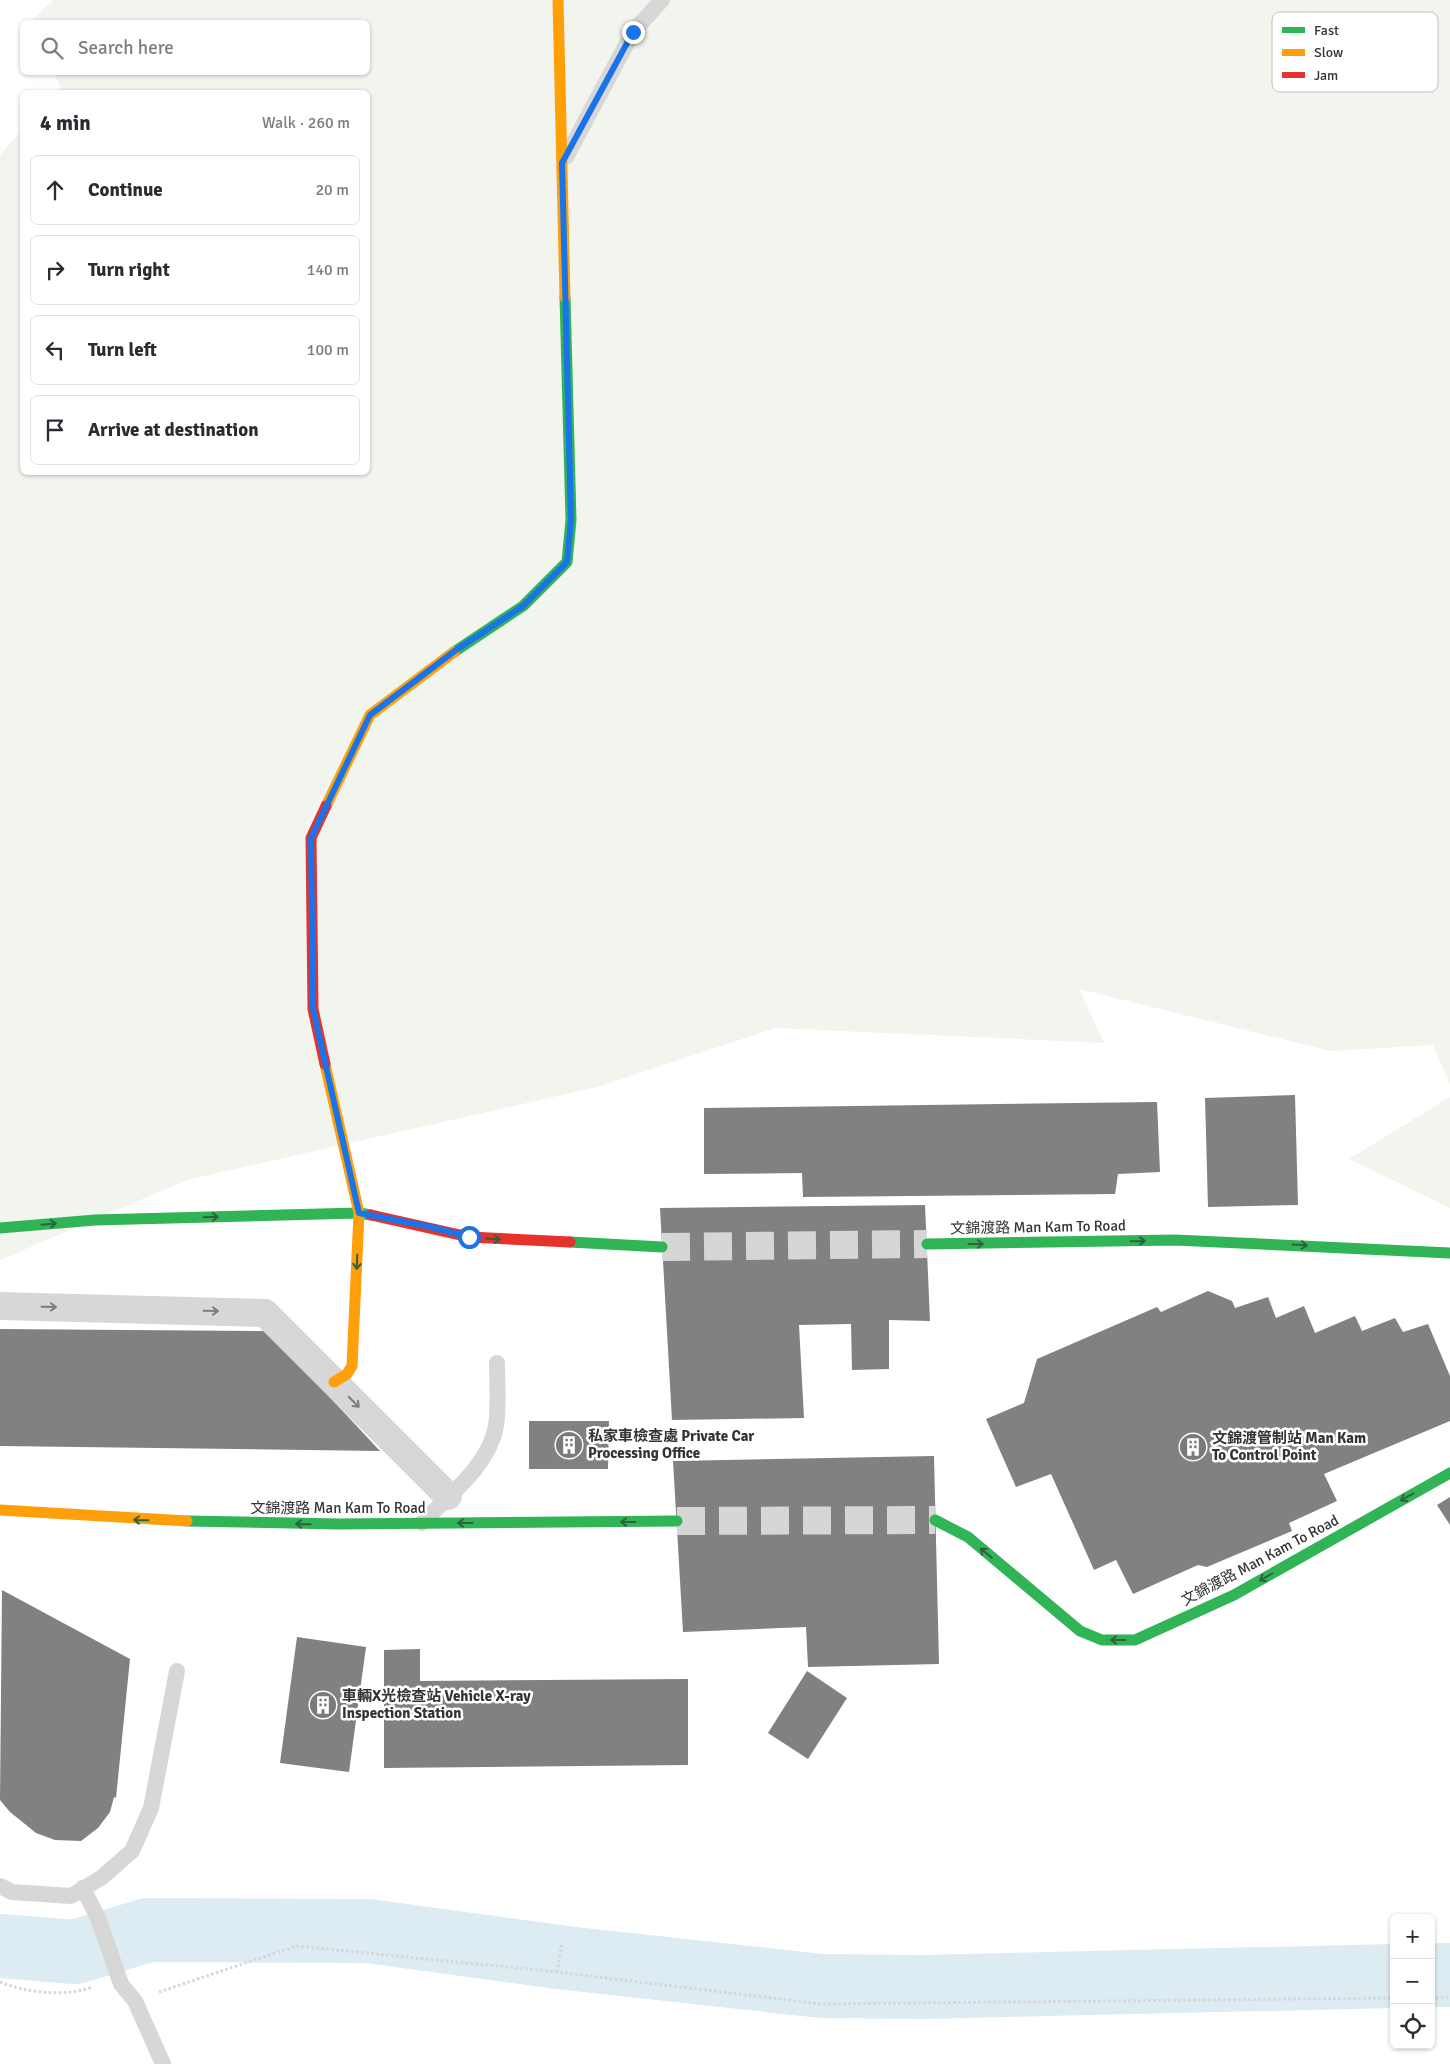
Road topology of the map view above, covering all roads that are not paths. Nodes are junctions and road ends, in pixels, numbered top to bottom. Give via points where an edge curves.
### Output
1 (558, 0) edge
2 (662, 0) edge
3 (562, 163) junction
4 (359, 1213) junction
5 (0, 1228) edge
6 (927, 1244) tunnel mouth
7 (662, 1247) tunnel mouth
8 (1450, 1253) edge
9 (0, 1306) edge
10 (497, 1364) dead end
11 (334, 1382) junction
12 (1450, 1473) edge
13 (448, 1496) junction
14 (0, 1510) edge
15 (935, 1520) tunnel mouth
16 (677, 1521) tunnel mouth
17 (422, 1523) junction
18 (177, 1671) dead end
19 (0, 1886) edge
20 (83, 1888) junction
21 (163, 2064) edge

1 - 3 main road
2 - 3 lane via 633,32
3 - 4 main road via 571,520 567,562 523,606 456,650 370,715 311,838 313,1009
5 -> 4 main road via 95,1220
4 -> 7 main road via 469,1237
4 -> 11 main road via 352,1366 347,1374
6 -> 8 main road, 文錦渡路 Man Kam To Road via 1175,1240
9 -> 11 street via 265,1313
10 - 13 lane via 496,1425 491,1444 480,1464
11 -> 13 street
12 -> 15 main road, 文錦渡路 Man Kam To Road via 1234,1595 1135,1640 1102,1640 1080,1631 968,1538
13 - 17 lane
17 -> 14 main road, 文錦渡路 Man Kam To Road via 338,1525 96,1519
16 -> 17 main road, 文錦渡路 Man Kam To Road
18 - 20 lane via 151,1808 132,1851 101,1878
19 - 20 lane via 12,1892 71,1896
20 - 21 lane via 103,1931 121,1984 135,2001

